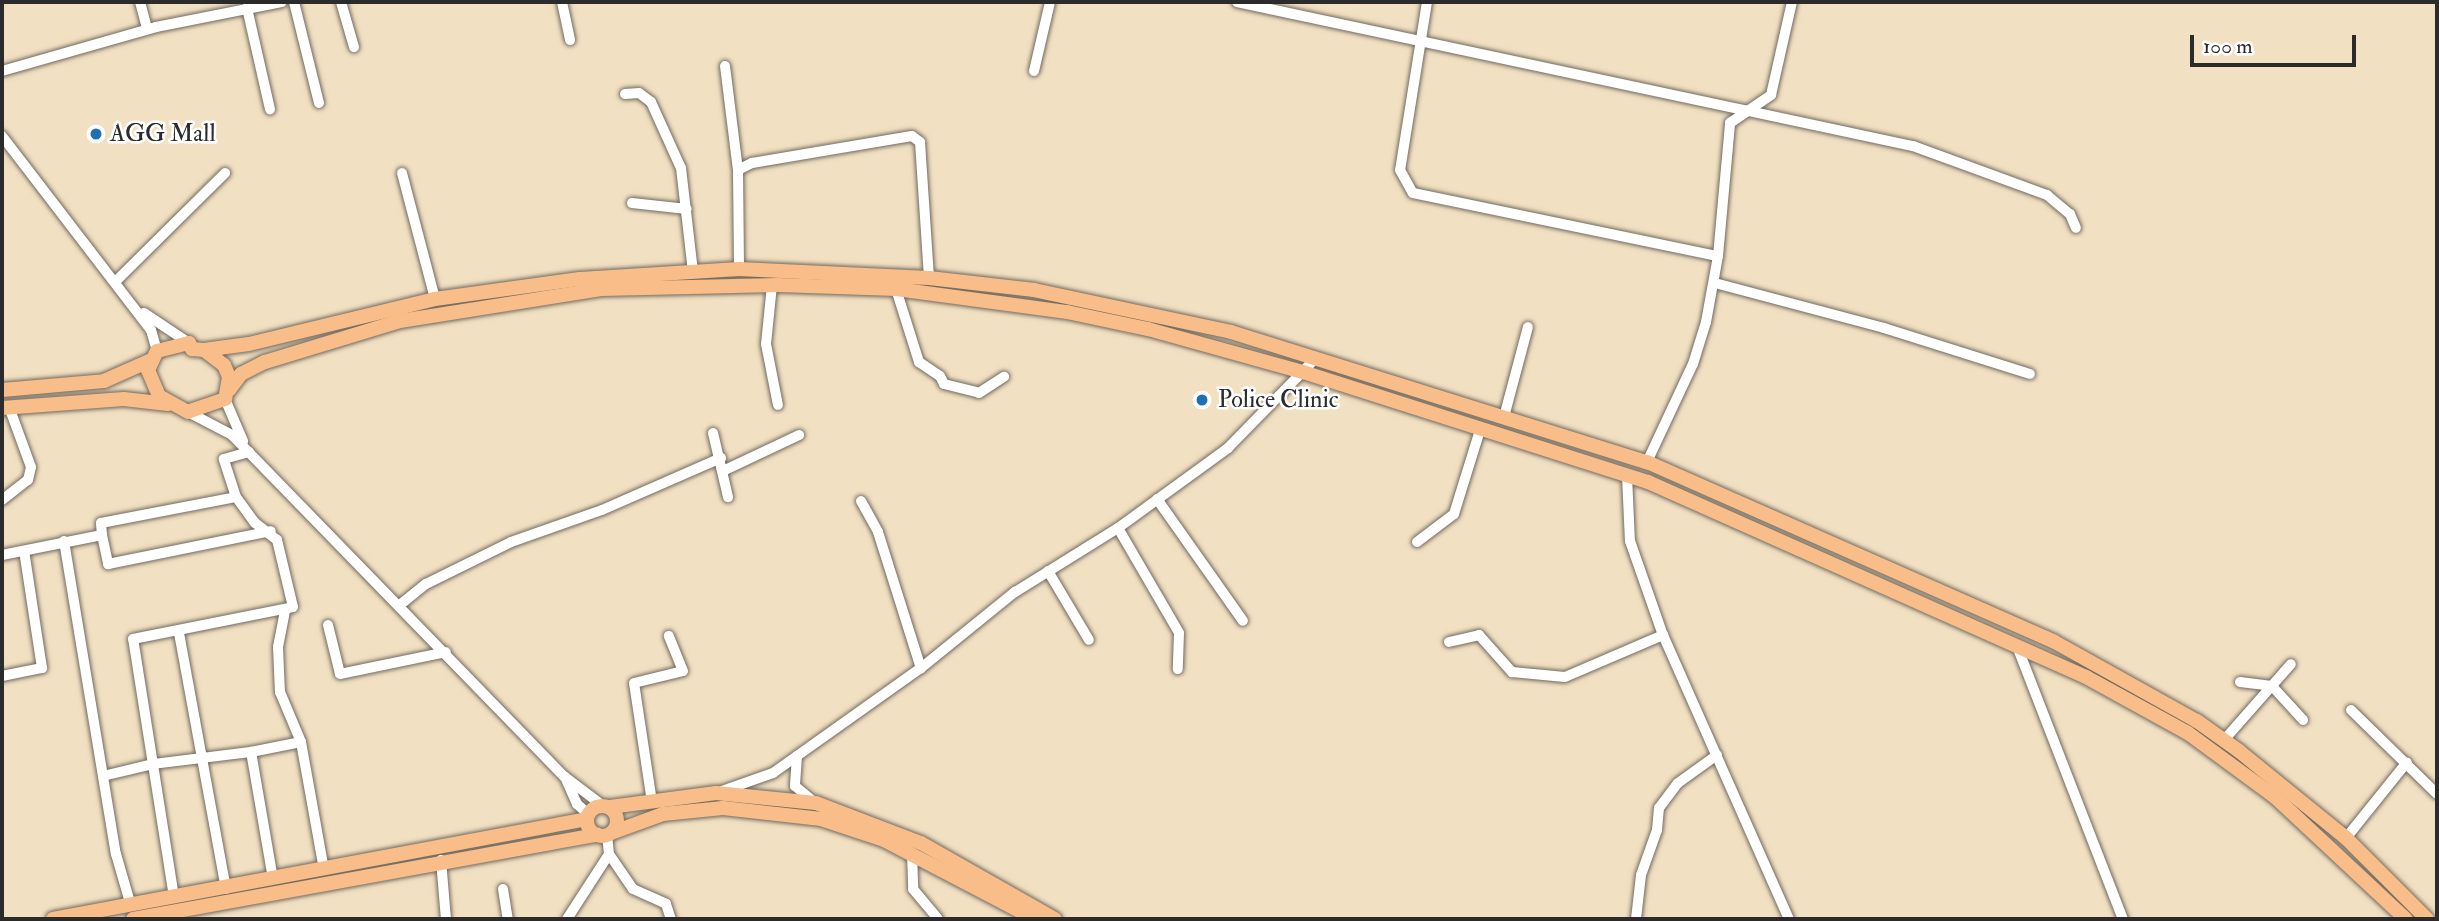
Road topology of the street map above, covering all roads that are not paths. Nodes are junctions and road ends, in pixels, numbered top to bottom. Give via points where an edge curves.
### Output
1 (140, 2) edge
2 (282, 2) edge
3 (294, 2) edge
4 (341, 2) edge
5 (562, 2) edge
6 (1050, 2) edge
7 (1237, 2) edge
8 (1427, 2) edge
9 (1792, 2) edge
10 (247, 8) junction
11 (147, 29) junction
12 (570, 40) dead end
13 (1422, 43) junction
14 (354, 47) dead end
15 (725, 66) dead end
16 (1034, 71) dead end
17 (2, 72) edge
18 (625, 94) dead end
19 (319, 103) dead end
20 (270, 109) dead end
21 (1746, 109) junction
22 (2, 136) edge
23 (6, 152) edge
24 (738, 170) junction
25 (225, 173) dead end
26 (402, 173) dead end
27 (632, 203) dead end
28 (687, 209) junction
29 (2076, 228) dead end
30 (1718, 256) junction
31 (739, 269) junction
32 (693, 272) junction
33 (929, 278) junction
34 (115, 282) junction
35 (1715, 283) junction
36 (772, 285) junction
37 (897, 289) junction
38 (127, 297) junction
39 (436, 299) junction
40 (1528, 327) dead end
41 (189, 342) junction
42 (204, 350) junction
43 (153, 356) junction
44 (1315, 359) junction
45 (1303, 372) junction
46 (2030, 374) dead end
47 (1004, 377) dead end
48 (2, 390) edge
49 (227, 395) junction
50 (168, 404) junction
51 (778, 405) dead end
52 (5, 407) edge
53 (188, 412) junction
54 (1504, 417) junction
55 (1480, 430) junction
56 (713, 433) dead end
57 (799, 435) dead end
58 (249, 452) junction
59 (721, 458) junction
60 (1647, 462) junction
61 (725, 470) junction
62 (1627, 476) junction
63 (728, 496) dead end
64 (236, 497) junction
65 (1157, 499) junction
66 (2, 500) edge
67 (861, 501) dead end
68 (1118, 528) junction
69 (271, 531) junction
70 (102, 535) junction
71 (64, 541) junction
72 (1417, 542) dead end
73 (24, 551) junction
74 (2, 555) edge
75 (1048, 571) junction
76 (401, 604) junction
77 (285, 611) junction
78 (1242, 621) dead end
79 (328, 625) dead end
80 (179, 633) junction
81 (1663, 635) junction
82 (668, 636) dead end
83 (1089, 640) dead end
84 (1449, 642) dead end
85 (2017, 646) junction
86 (446, 652) junction
87 (2291, 664) dead end
88 (921, 668) junction
89 (1178, 669) dead end
90 (2, 676) edge
91 (2239, 682) dead end
92 (2272, 686) junction
93 (2351, 710) dead end
94 (2304, 720) dead end
95 (2224, 740) junction
96 (302, 742) junction
97 (251, 752) junction
98 (1717, 755) junction
99 (797, 756) junction
100 (202, 757) junction
101 (2407, 762) junction
102 (153, 764) junction
103 (103, 776) junction
104 (565, 777) junction
105 (716, 793) junction
106 (2437, 794) edge
107 (652, 802) junction
108 (816, 803) junction
109 (607, 807) junction
110 (588, 817) junction
111 (605, 834) junction
112 (2346, 838) junction
113 (912, 853) junction
114 (609, 854) junction
115 (440, 860) junction
116 (324, 870) junction
117 (273, 879) junction
118 (226, 889) junction
119 (503, 889) dead end
120 (174, 897) junction
121 (134, 916) edge
122 (53, 919) edge
123 (446, 919) edge
124 (508, 919) edge
125 (568, 919) edge
126 (671, 919) edge
127 (938, 919) edge
128 (1035, 919) edge
129 (1055, 919) edge
130 (1636, 919) edge
131 (1789, 919) edge
132 (2123, 919) edge
133 (2406, 919) edge
134 (2427, 919) edge

1 - 11 street
2 - 10 street
3 - 19 street
4 - 14 street
5 - 12 street
6 - 16 street
7 - 13 street
8 - 13 street
9 - 21 street via 1776,83 1763,101
10 - 11 street
10 - 20 street
11 - 17 street
13 - 21 street
13 - 30 street via 1400,170 1413,193
15 - 24 street
18 - 28 street via 645,97 663,121 681,168
21 - 29 street via 1913,146 2047,195 2070,214
21 - 30 street via 1730,123 1726,140
22 - 23 street
23 - 34 street
24 - 31 street
24 - 33 street via 752,163 912,136 920,142
25 - 34 street
26 - 39 street
27 - 28 street
28 - 32 street
30 - 35 street
31 - 32 main road
31 - 33 main road
32 - 39 main road via 580,279
33 - 44 main road via 1080,297 1231,332
34 - 38 street
35 - 46 street via 1884,328
35 - 60 street via 1693,364
36 - 37 main road
36 - 49 main road via 602,289 462,308 293,351 242,374
36 - 51 street via 766,344
37 - 45 main road via 1110,320
37 - 47 street via 919,362 944,384 979,393
38 - 41 street via 158,326
38 - 43 street via 150,330
39 - 42 main road via 249,344
40 - 54 street
41 - 42 main road via 192,349
41 - 43 main road
42 - 49 main road via 224,365
43 - 48 main road via 104,381
43 - 50 main road via 153,385
44 - 45 street
44 - 54 main road
45 - 55 main road
45 - 65 street via 1228,448
49 - 53 main road
49 - 58 street
50 - 52 main road via 124,399
50 - 53 main road
52 - 66 street via 31,467 28,480
53 - 58 street via 232,435
54 - 60 main road
55 - 62 main road
55 - 72 street via 1454,514
56 - 59 street
57 - 61 street
58 - 64 street via 225,458
58 - 76 street via 322,531
59 - 61 street
59 - 76 street via 602,510 511,542 435,579
60 - 95 main road via 2053,641
61 - 63 street
62 - 81 street via 1630,541
62 - 85 main road via 1786,540
64 - 69 street via 255,523
64 - 70 street via 101,523
65 - 68 street
65 - 78 street
67 - 88 street via 877,532
68 - 75 street
68 - 89 street via 1179,633
69 - 70 street via 108,564
69 - 77 street via 293,607
70 - 71 street
71 - 73 street
71 - 103 street
73 - 74 street
73 - 90 street via 42,668
75 - 83 street
75 - 88 street
76 - 86 street
77 - 80 street
77 - 96 street via 278,647 280,692
79 - 86 street via 340,674
80 - 100 street
80 - 102 street via 133,639
81 - 84 street via 1556,677 1512,672 1479,635
81 - 98 street
82 - 107 street via 683,671 634,683
85 - 132 street
85 - 133 main road via 2086,677 2188,733 2317,832
86 - 104 street
87 - 92 street
88 - 99 street
91 - 92 street
92 - 94 street
92 - 95 street
93 - 101 street
95 - 112 main road
96 - 97 street
96 - 116 street
97 - 100 street
97 - 117 street
98 - 130 street via 1678,783 1659,808 1657,830 1641,875
98 - 131 street
99 - 105 street via 766,776
99 - 108 street via 795,786
100 - 102 street
100 - 118 street
101 - 106 street
101 - 112 street
102 - 103 street
102 - 120 street
103 - 121 street
104 - 109 street
104 - 110 street
105 - 107 main road
105 - 108 main road
107 - 109 main road
108 - 129 main road via 921,843
109 - 110 main road
109 - 111 main road via 618,820
110 - 111 main road
110 - 116 main road
111 - 113 main road via 663,814 723,808 821,819
111 - 114 street
111 - 115 main road
112 - 134 main road
113 - 127 street via 913,889
113 - 128 main road
114 - 125 street
114 - 126 street via 633,889 666,904
115 - 121 main road
115 - 123 street
116 - 117 main road
117 - 118 main road
118 - 120 main road
119 - 124 street
120 - 121 main road
121 - 122 main road

